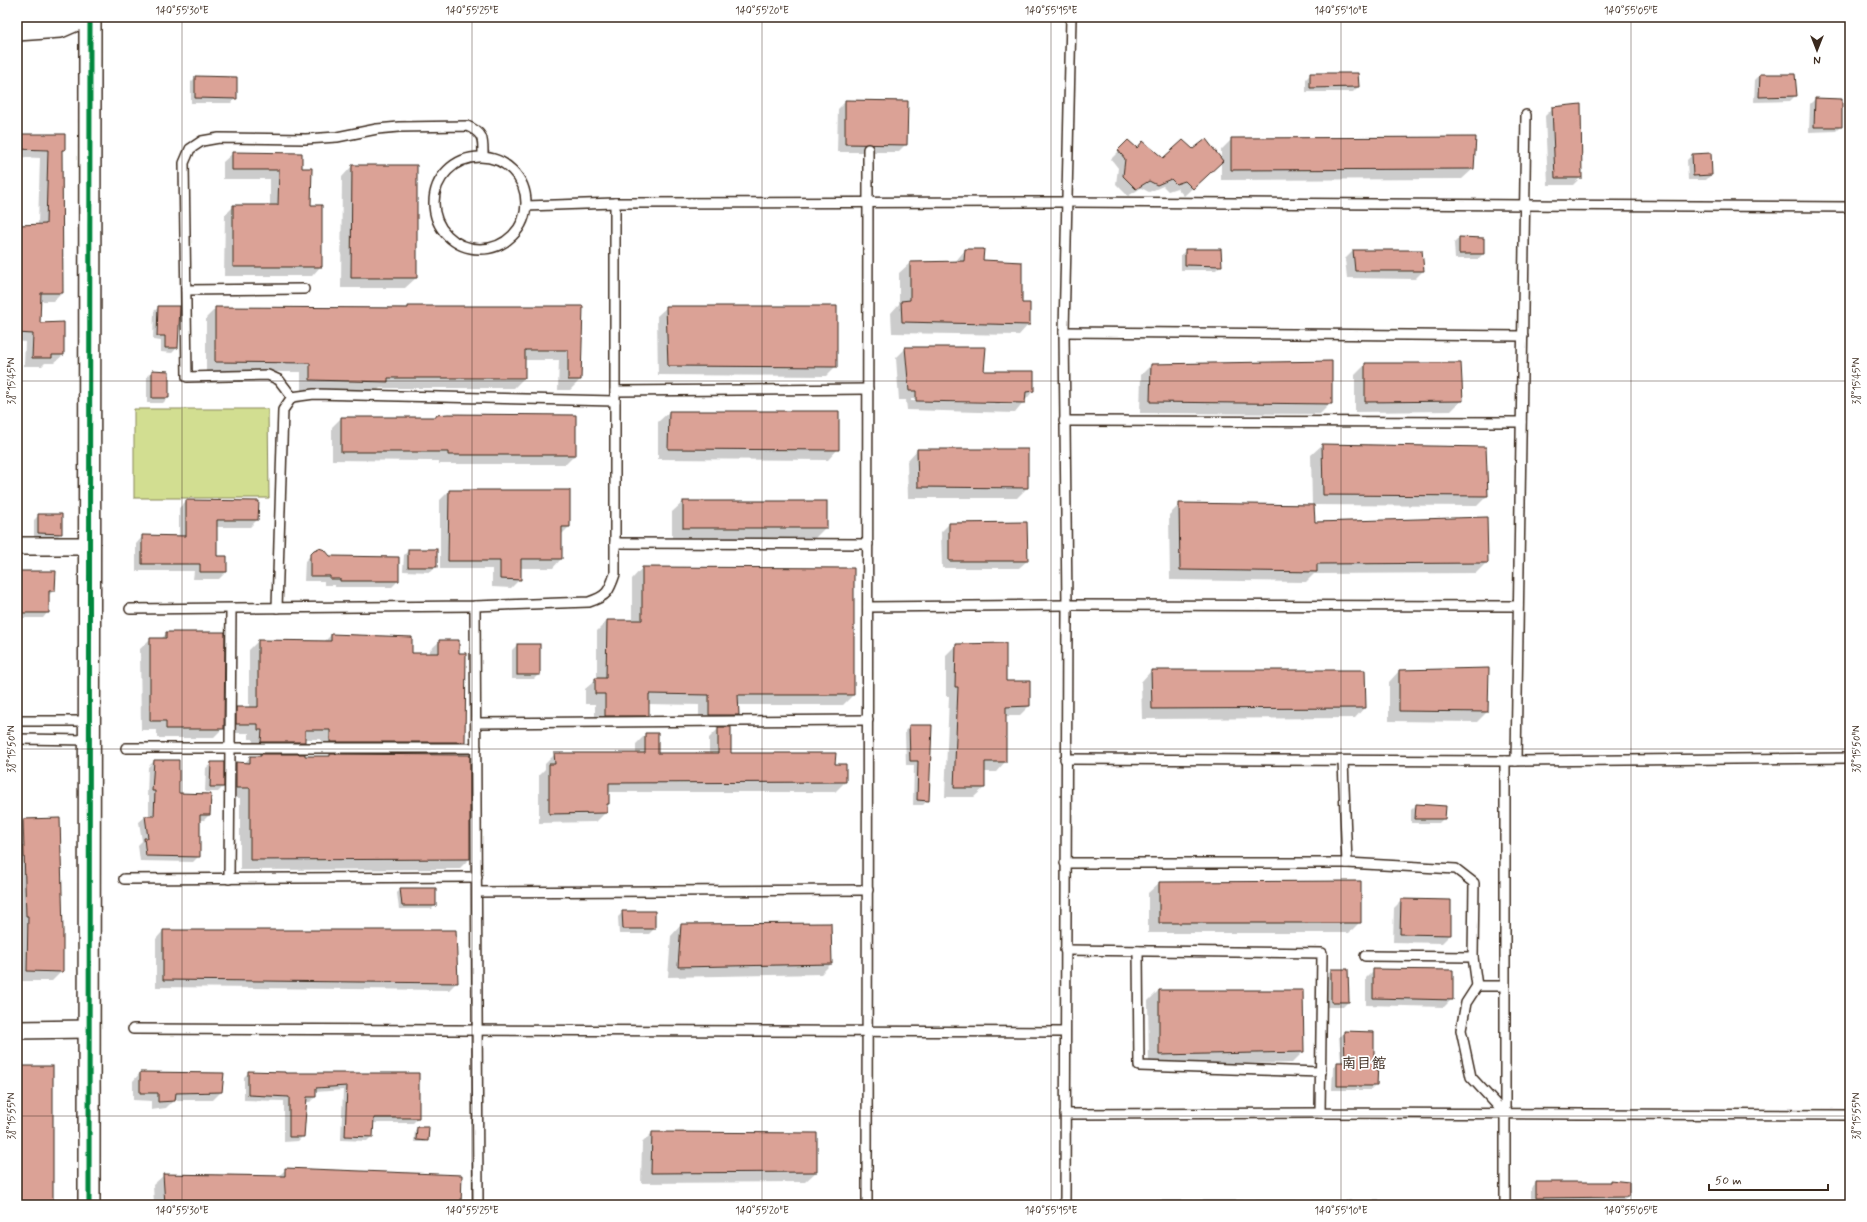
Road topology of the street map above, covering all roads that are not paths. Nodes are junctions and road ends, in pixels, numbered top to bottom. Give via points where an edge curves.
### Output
1 (83, 17) edge
2 (90, 17) edge
3 (1072, 17) edge
4 (17, 30) edge
5 (1526, 115) dead end
6 (868, 149) dead end
7 (484, 156) junction
8 (1066, 202) junction
9 (615, 203) junction
10 (868, 203) junction
11 (1525, 205) junction
12 (526, 206) junction
13 (1850, 207) edge
14 (304, 289) dead end
15 (186, 290) junction
16 (1064, 332) junction
17 (1523, 336) junction
18 (868, 389) junction
19 (615, 390) junction
20 (292, 397) junction
21 (615, 401) junction
22 (1064, 421) junction
23 (1522, 422) junction
24 (615, 543) junction
25 (868, 544) junction
26 (17, 546) edge
27 (89, 546) junction
28 (1066, 605) junction
29 (475, 606) junction
30 (1518, 606) junction
31 (868, 607) junction
32 (277, 608) junction
33 (130, 609) dead end
34 (231, 609) junction
35 (868, 720) junction
36 (17, 721) edge
37 (476, 723) junction
38 (89, 730) junction
39 (17, 739) edge
40 (126, 748) dead end
41 (476, 748) junction
42 (230, 749) junction
43 (1850, 758) edge
44 (1065, 760) junction
45 (1343, 761) junction
46 (1505, 761) junction
47 (1516, 761) junction
48 (1065, 863) junction
49 (1347, 863) junction
50 (477, 877) junction
51 (124, 879) dead end
52 (229, 879) junction
53 (868, 890) junction
54 (477, 892) junction
55 (1065, 950) junction
56 (1138, 951) junction
57 (1364, 956) dead end
58 (1473, 957) junction
59 (1477, 986) junction
60 (1505, 986) junction
61 (133, 1029) dead end
62 (17, 1030) edge
63 (89, 1030) junction
64 (477, 1030) junction
65 (868, 1031) junction
66 (1066, 1032) junction
67 (1321, 1072) junction
68 (1320, 1113) junction
69 (1065, 1114) junction
70 (1506, 1115) junction
71 (1850, 1115) edge
72 (89, 1205) edge
73 (478, 1205) edge
74 (868, 1205) edge
75 (1065, 1205) edge
76 (1505, 1205) edge

1 - 4 street via 60,27
2 - 27 street
3 - 8 lane
5 - 11 lane
6 - 10 lane
7 - 12 lane via 510,167 520,178
7 - 12 lane via 468,158 454,164 442,175 435,189 433,204 436,220 444,233 456,243 471,248 487,249 502,244 514,234 523,221
7 - 15 lane via 482,137 477,130 467,126 377,129 337,138 219,138 202,141 190,149 184,163
8 - 10 lane
8 - 11 lane
8 - 16 lane
9 - 10 lane
9 - 12 lane
9 - 19 lane
10 - 18 lane
11 - 13 lane
11 - 17 lane
14 - 15 lane
15 - 20 lane via 187,377 268,375 279,380
16 - 17 lane
16 - 22 lane
17 - 23 lane
18 - 19 lane
18 - 25 lane
19 - 21 lane
20 - 21 lane via 314,394
20 - 32 lane via 283,410
21 - 24 lane
22 - 23 lane
22 - 28 lane
23 - 30 lane
24 - 25 lane
24 - 29 lane via 615,574 611,588 603,598 589,602
25 - 31 lane
26 - 27 street
27 - 38 street
28 - 30 lane
28 - 31 lane
28 - 44 lane
29 - 32 lane
29 - 37 lane
30 - 47 lane
31 - 35 lane
32 - 34 lane
33 - 34 lane
34 - 42 lane
35 - 37 lane
35 - 53 lane
36 - 38 lane
37 - 41 lane
38 - 39 lane
38 - 63 street
40 - 42 lane
41 - 42 lane
41 - 50 lane
42 - 52 lane
43 - 47 lane
44 - 45 lane
44 - 48 lane
45 - 46 lane
45 - 49 lane
46 - 47 lane
46 - 60 lane
48 - 49 lane
48 - 55 lane
49 - 58 lane via 1456,869 1474,883
50 - 52 lane
50 - 54 lane
51 - 52 lane
53 - 54 lane
53 - 65 lane
54 - 64 lane
55 - 56 lane
55 - 66 lane
56 - 67 lane via 1139,1066
56 - 67 lane via 1322,953
57 - 58 lane
58 - 59 lane
59 - 60 lane
59 - 70 lane via 1466,1003 1461,1030 1471,1077
60 - 70 lane
61 - 64 lane
62 - 63 street
63 - 72 street
64 - 65 lane
64 - 73 lane
65 - 66 lane
65 - 74 lane
66 - 69 lane
67 - 68 lane
68 - 69 lane
68 - 70 lane
69 - 75 lane
70 - 71 lane
70 - 76 lane

